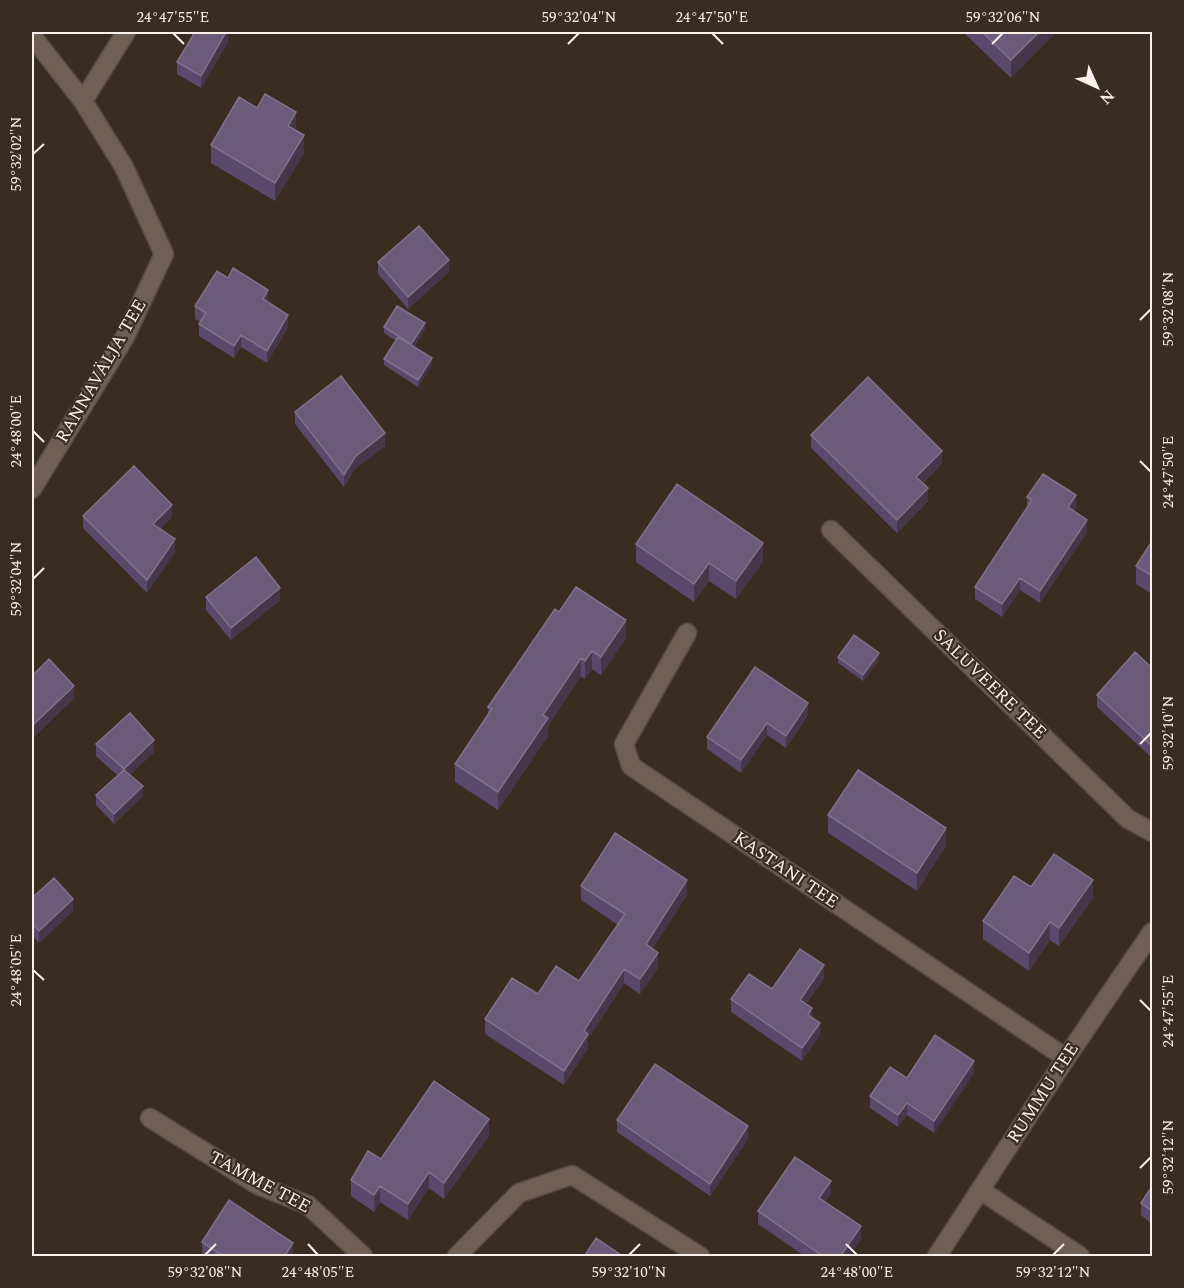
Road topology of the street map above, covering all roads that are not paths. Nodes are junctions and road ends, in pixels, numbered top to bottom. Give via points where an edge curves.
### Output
1 (126, 32) edge
2 (32, 36) edge
3 (83, 100) junction
4 (32, 489) edge
5 (831, 530) dead end
6 (687, 633) dead end
7 (1152, 832) edge
8 (1152, 932) edge
9 (1066, 1058) junction
10 (150, 1118) dead end
11 (980, 1190) junction
12 (363, 1257) edge
13 (457, 1257) edge
14 (700, 1257) edge
15 (937, 1257) edge
16 (1080, 1257) edge

1 - 3 street
2 - 3 street, RANNAVÄLJA TEE
3 - 4 street, RANNAVÄLJA TEE via 124,167 164,254 125,337
5 - 7 street, SALUVEERE TEE via 1128,819
6 - 9 street, KASTANI TEE via 624,744 631,766
8 - 9 street, RUMMU TEE
9 - 11 street, RUMMU TEE
10 - 12 street, TAMME TEE via 258,1185 308,1205
11 - 15 street, RUMMU TEE
11 - 16 street
13 - 14 street via 519,1193 572,1175

